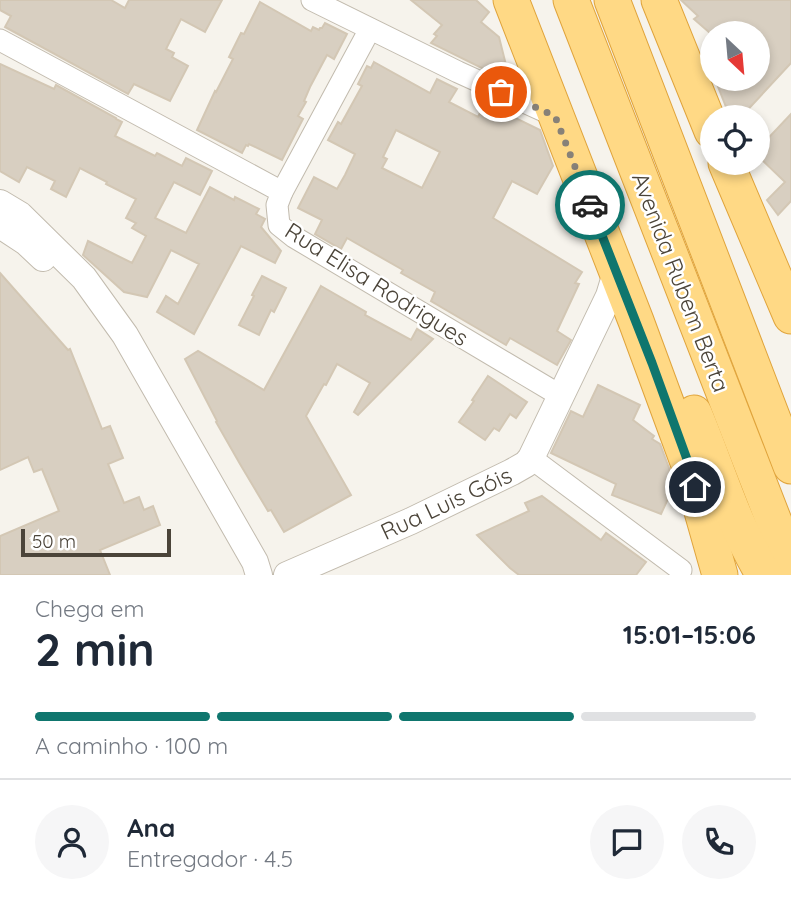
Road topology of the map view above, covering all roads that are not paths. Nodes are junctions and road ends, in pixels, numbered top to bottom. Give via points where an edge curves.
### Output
1 (312, 0) edge
2 (571, 0) edge
3 (612, 0) edge
4 (659, 0) edge
5 (509, 7) edge
6 (370, 29) junction
7 (0, 40) edge
8 (701, 105) edge
9 (555, 116) junction
10 (731, 175) edge
11 (282, 192) junction
12 (0, 203) edge
13 (0, 225) edge
14 (759, 243) junction
15 (617, 273) junction
16 (783, 281) edge
17 (791, 316) edge
18 (636, 321) junction
19 (791, 343) edge
20 (561, 396) junction
21 (531, 458) junction
22 (791, 466) edge
23 (791, 565) edge
24 (718, 568) edge
25 (679, 573) edge
26 (246, 575) edge
27 (259, 575) edge
28 (287, 575) edge
29 (764, 575) edge

1 - 6 street
2 - 23 highway, Avenida Rubem Berta
3 - 22 highway, Avenida Rubem Berta
4 - 8 highway
5 - 9 highway
6 - 9 street
6 - 11 street
7 - 11 street, Rua Elisa Rodrigues
9 - 15 highway
10 - 14 highway
11 - 20 street, Rua Elisa Rodrigues via 277,205 279,225 294,237
12 - 27 street via 20,215 76,270 125,335
13 - 26 street via 60,273 108,336
14 - 16 highway
14 - 19 highway
15 - 18 highway
15 - 20 street, Rua Luis Góis
16 - 17 highway
18 - 24 highway via 688,462
18 - 29 highway via 656,334 668,353 741,534
20 - 21 street, Rua Luis Góis
21 - 25 street
21 - 28 street, Rua Luis Góis via 475,491
24 - 25 street

